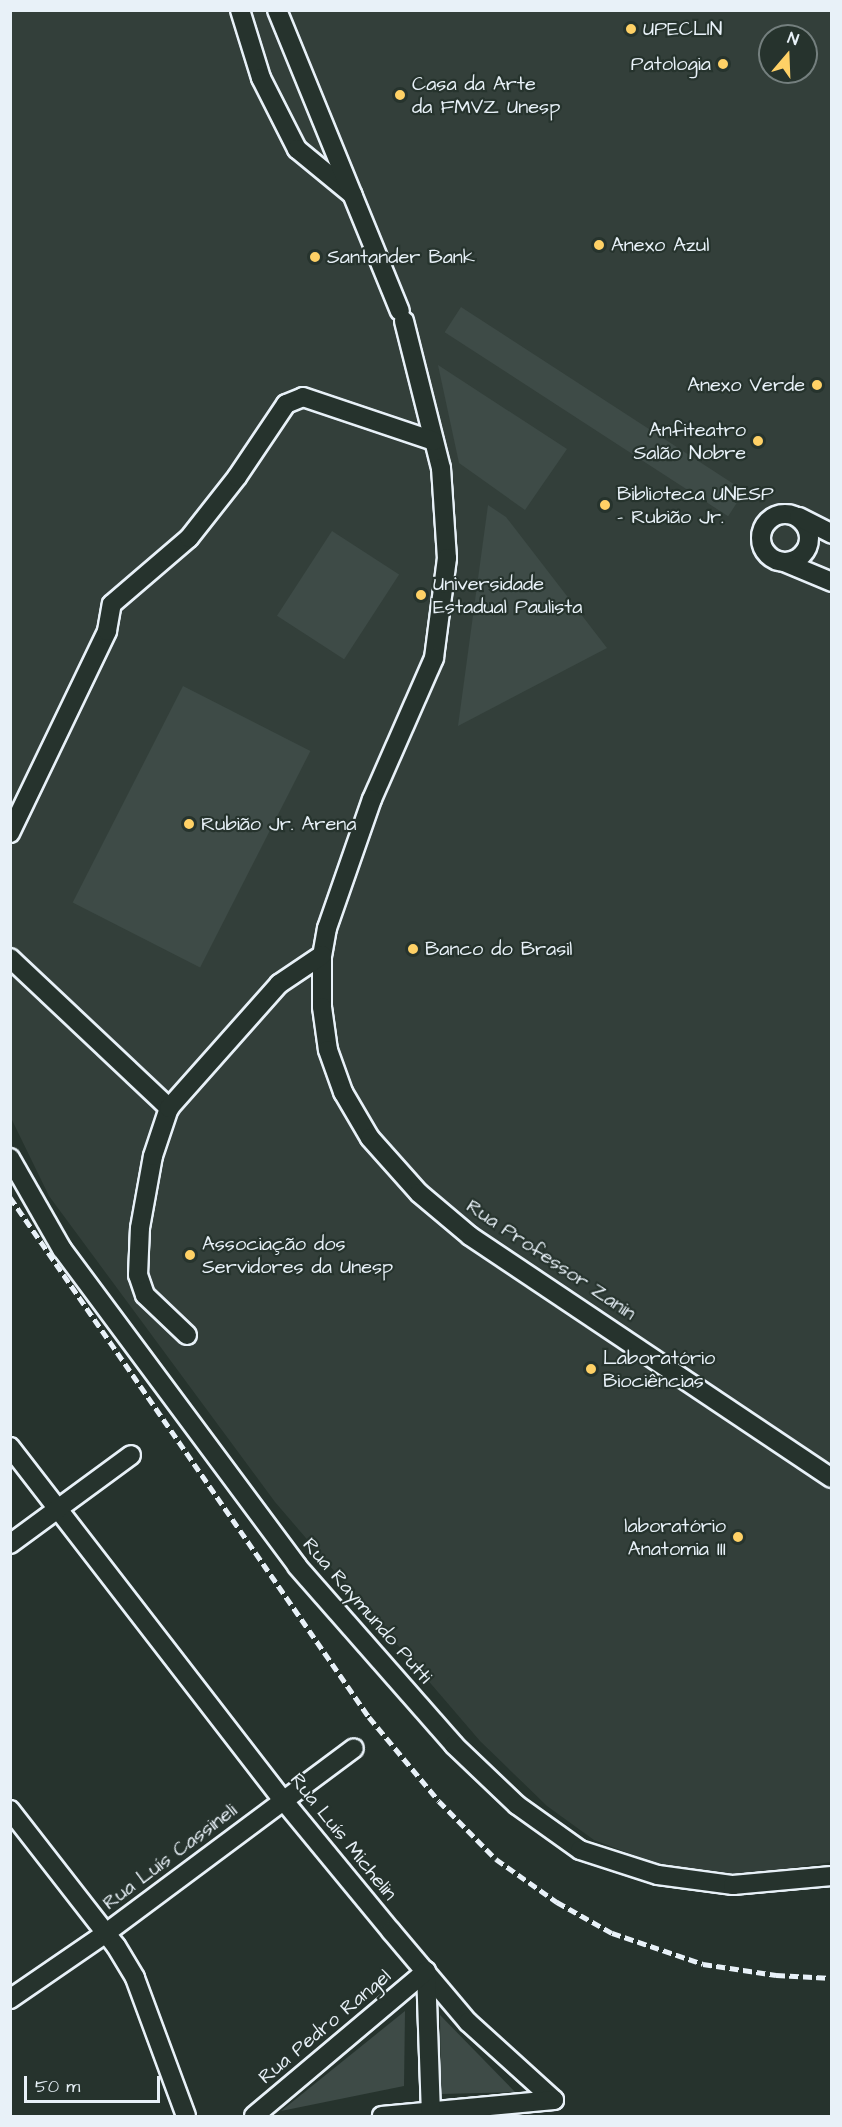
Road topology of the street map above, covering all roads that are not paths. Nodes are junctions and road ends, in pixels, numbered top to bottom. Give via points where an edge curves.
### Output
1 (240, 10) edge
2 (277, 10) edge
3 (355, 196) junction
4 (434, 441) junction
5 (796, 516) junction
6 (831, 534) edge
7 (784, 562) junction
8 (831, 582) edge
9 (10, 833) edge
10 (322, 955) junction
11 (10, 958) edge
12 (169, 1108) junction
13 (10, 1158) edge
14 (187, 1335) dead end
15 (10, 1447) edge
16 (131, 1455) dead end
17 (831, 1478) edge
18 (59, 1506) junction
19 (10, 1544) edge
20 (354, 1748) dead end
21 (283, 1800) junction
22 (10, 1810) edge
23 (831, 1876) edge
24 (106, 1934) junction
25 (426, 1971) junction
26 (10, 1999) edge
27 (431, 2115) edge
28 (186, 2116) edge
29 (254, 2116) edge
30 (382, 2116) edge

1 - 3 street, Rua Professor Zanin via 261,78 297,149
2 - 3 street, Rua Professor Zanin
3 - 4 street, Rua Professor Zanin via 402,316
4 - 9 street via 303,397 286,404 189,538 112,604 107,631
4 - 10 street, Rua Professor Zanin via 441,468 447,536 434,658 340,881
5 - 6 street
5 - 7 street via 808,528 809,544 800,557
5 - 7 street via 776,516 762,534 764,550
7 - 8 street
10 - 12 street via 279,984
10 - 17 street, Rua Professor Zanin via 322,1007 328,1050 343,1092 370,1138 419,1193 470,1236
11 - 12 street
12 - 14 street via 153,1156 140,1228 138,1275 145,1295
13 - 23 street, Rua Raymundo Putti via 62,1249 297,1566 454,1745 517,1805 580,1850 658,1875 733,1885
15 - 18 street, Rua Luís Michelin
16 - 18 street
18 - 19 street
18 - 21 street, Rua Luís Michelin
20 - 21 street, Rua Luís Cassineli
21 - 24 street, Rua Luís Cassineli
21 - 25 street, Rua Luís Michelin
22 - 24 street
24 - 26 street, Rua Luís Cassineli
24 - 28 street via 135,1978
25 - 27 street
25 - 27 street, Rua Luís Michelin via 468,2022 554,2100
25 - 29 street, Rua Pedro Rangel
27 - 30 street, Rua Luís Michelin

